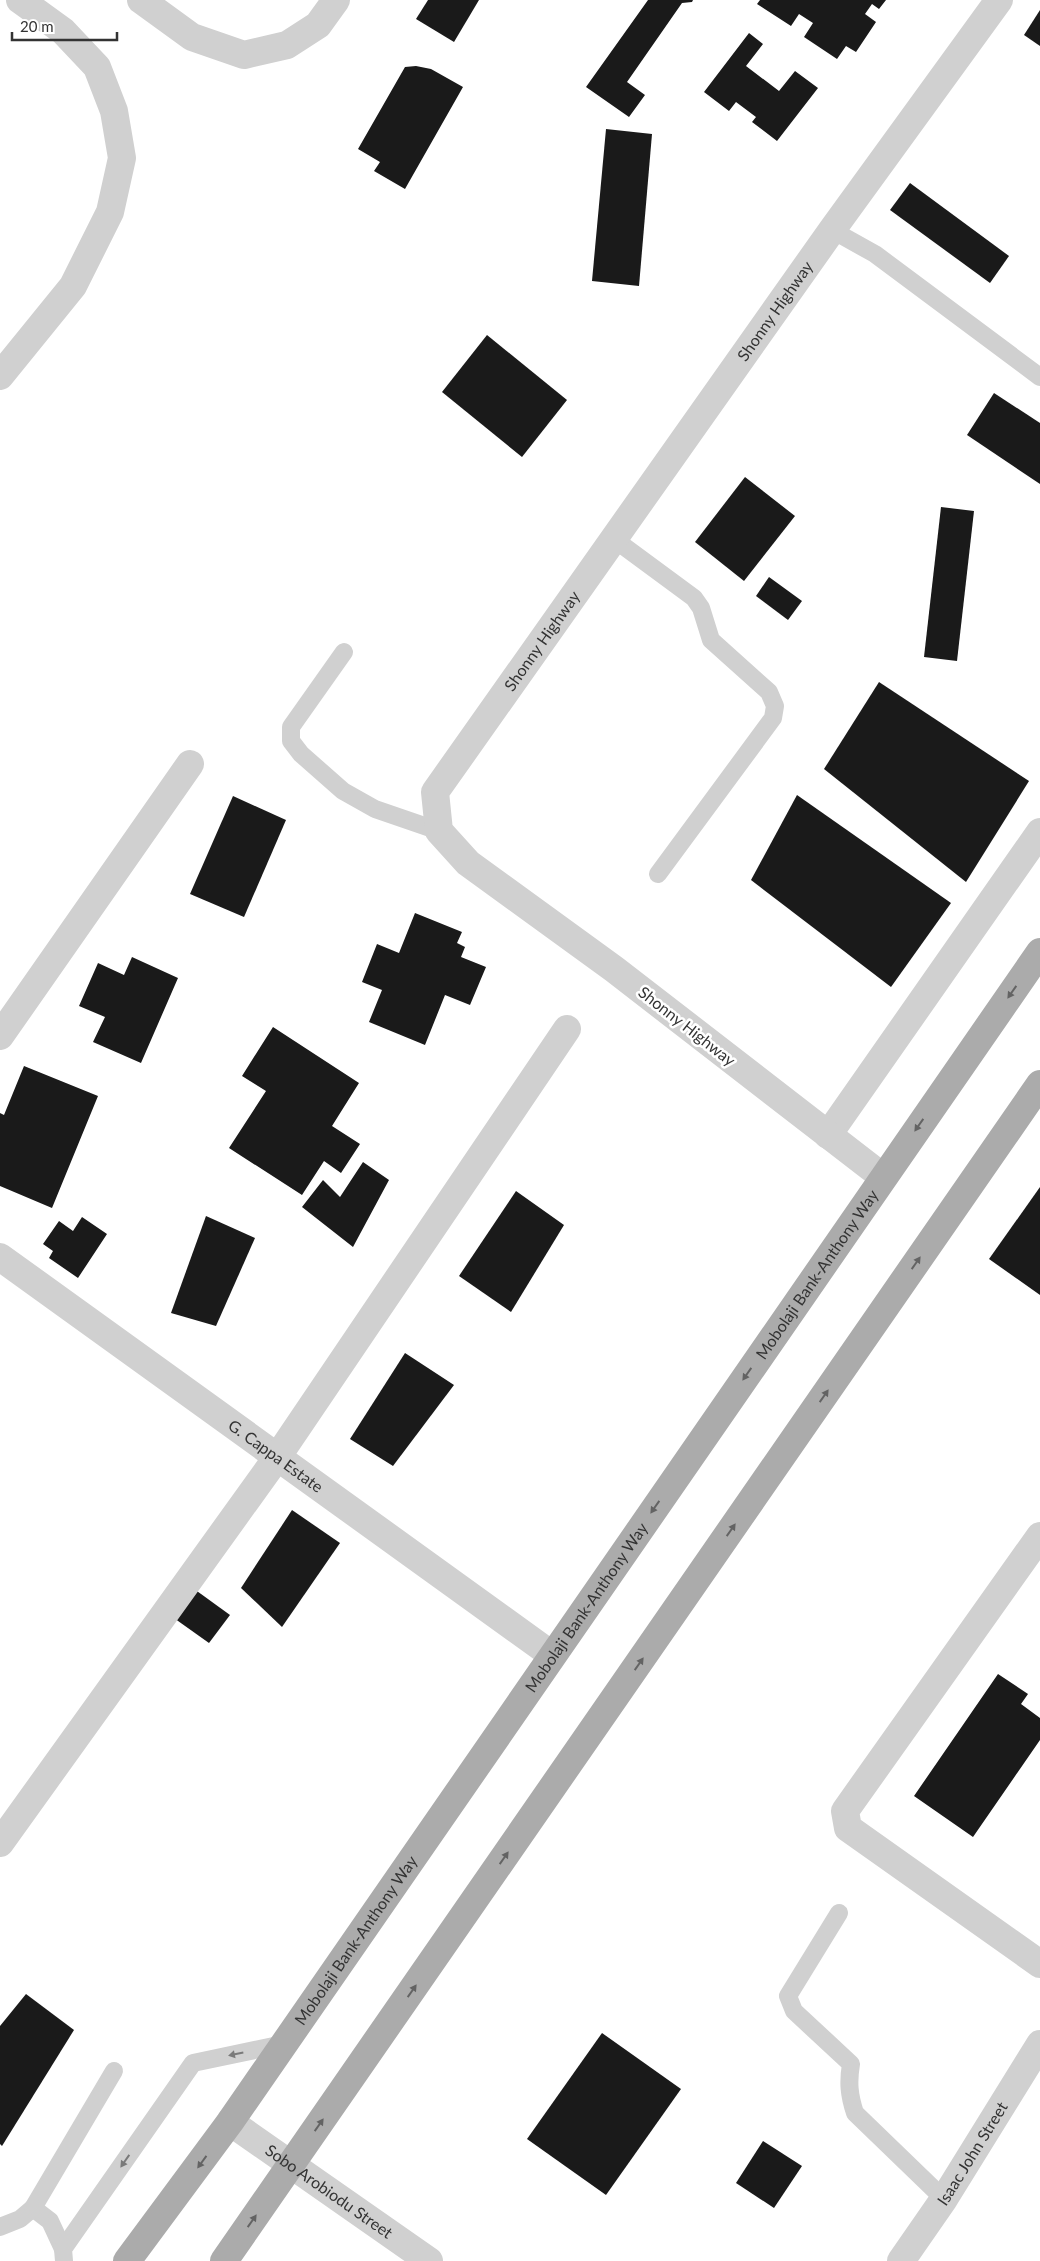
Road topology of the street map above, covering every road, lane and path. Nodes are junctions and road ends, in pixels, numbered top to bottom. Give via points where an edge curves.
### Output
1 (20, 0) edge
2 (141, 0) edge
3 (336, 0) edge
4 (999, 0) edge
5 (832, 230) junction
6 (0, 376) edge
7 (1040, 377) edge
8 (614, 539) junction
9 (344, 652) dead end
10 (190, 764) dead end
11 (439, 831) junction
12 (1040, 832) edge
13 (658, 874) dead end
14 (1040, 952) edge
15 (567, 1029) dead end
16 (0, 1036) edge
17 (1040, 1084) edge
18 (828, 1135) junction
19 (883, 1178) junction
20 (0, 1257) edge
21 (278, 1456) junction
22 (1040, 1536) edge
23 (552, 1655) junction
24 (0, 1843) edge
25 (839, 1913) dead end
26 (1040, 1964) edge
27 (283, 2044) junction
28 (1040, 2044) edge
29 (114, 2071) dead end
30 (230, 2122) junction
31 (292, 2165) junction
32 (944, 2199) junction
33 (33, 2208) junction
34 (0, 2227) edge
35 (64, 2255) edge
36 (127, 2261) edge
37 (224, 2261) edge
38 (429, 2261) edge
39 (901, 2261) edge

1 - 6 street via 63,31 97,67 114,111 122,158 110,212 73,286
2 - 3 street via 192,36 244,55 287,45 318,25
4 - 5 street, Shonny Highway
5 - 7 lane via 875,254
5 - 8 street, Shonny Highway
8 - 11 street, Shonny Highway via 435,792
8 - 13 lane via 694,598 701,608 711,640 769,692 775,706 772,718
9 - 11 lane via 291,728 291,741 343,791 375,809
10 - 16 street
11 - 18 street, Shonny Highway via 468,863 614,969
12 - 18 street
14 -> 19 main road, Mobolaji Bank-Anthony Way
15 - 21 street
31 -> 17 main road
18 - 19 street, Shonny Highway
19 -> 23 main road, Mobolaji Bank-Anthony Way
20 - 21 street, G. Cappa Estate
21 - 23 street, G. Cappa Estate
21 - 24 street
22 - 26 street via 845,1811 848,1828
23 - 27 main road, Mobolaji Bank-Anthony Way
25 - 32 lane via 788,1996 794,2011 851,2064 848,2081 855,2113
27 - 30 main road, Mobolaji Bank-Anthony Way
27 -> 35 lane via 193,2063
28 - 32 street, Isaac John Street
29 - 33 lane
30 - 31 street, Sobo Arobiodu Street
30 -> 36 main road, Mobolaji Bank-Anthony Way
37 -> 31 main road
31 - 38 street, Sobo Arobiodu Street
32 - 39 street, Isaac John Street
33 - 34 lane via 20,2219
33 - 35 lane via 50,2221

